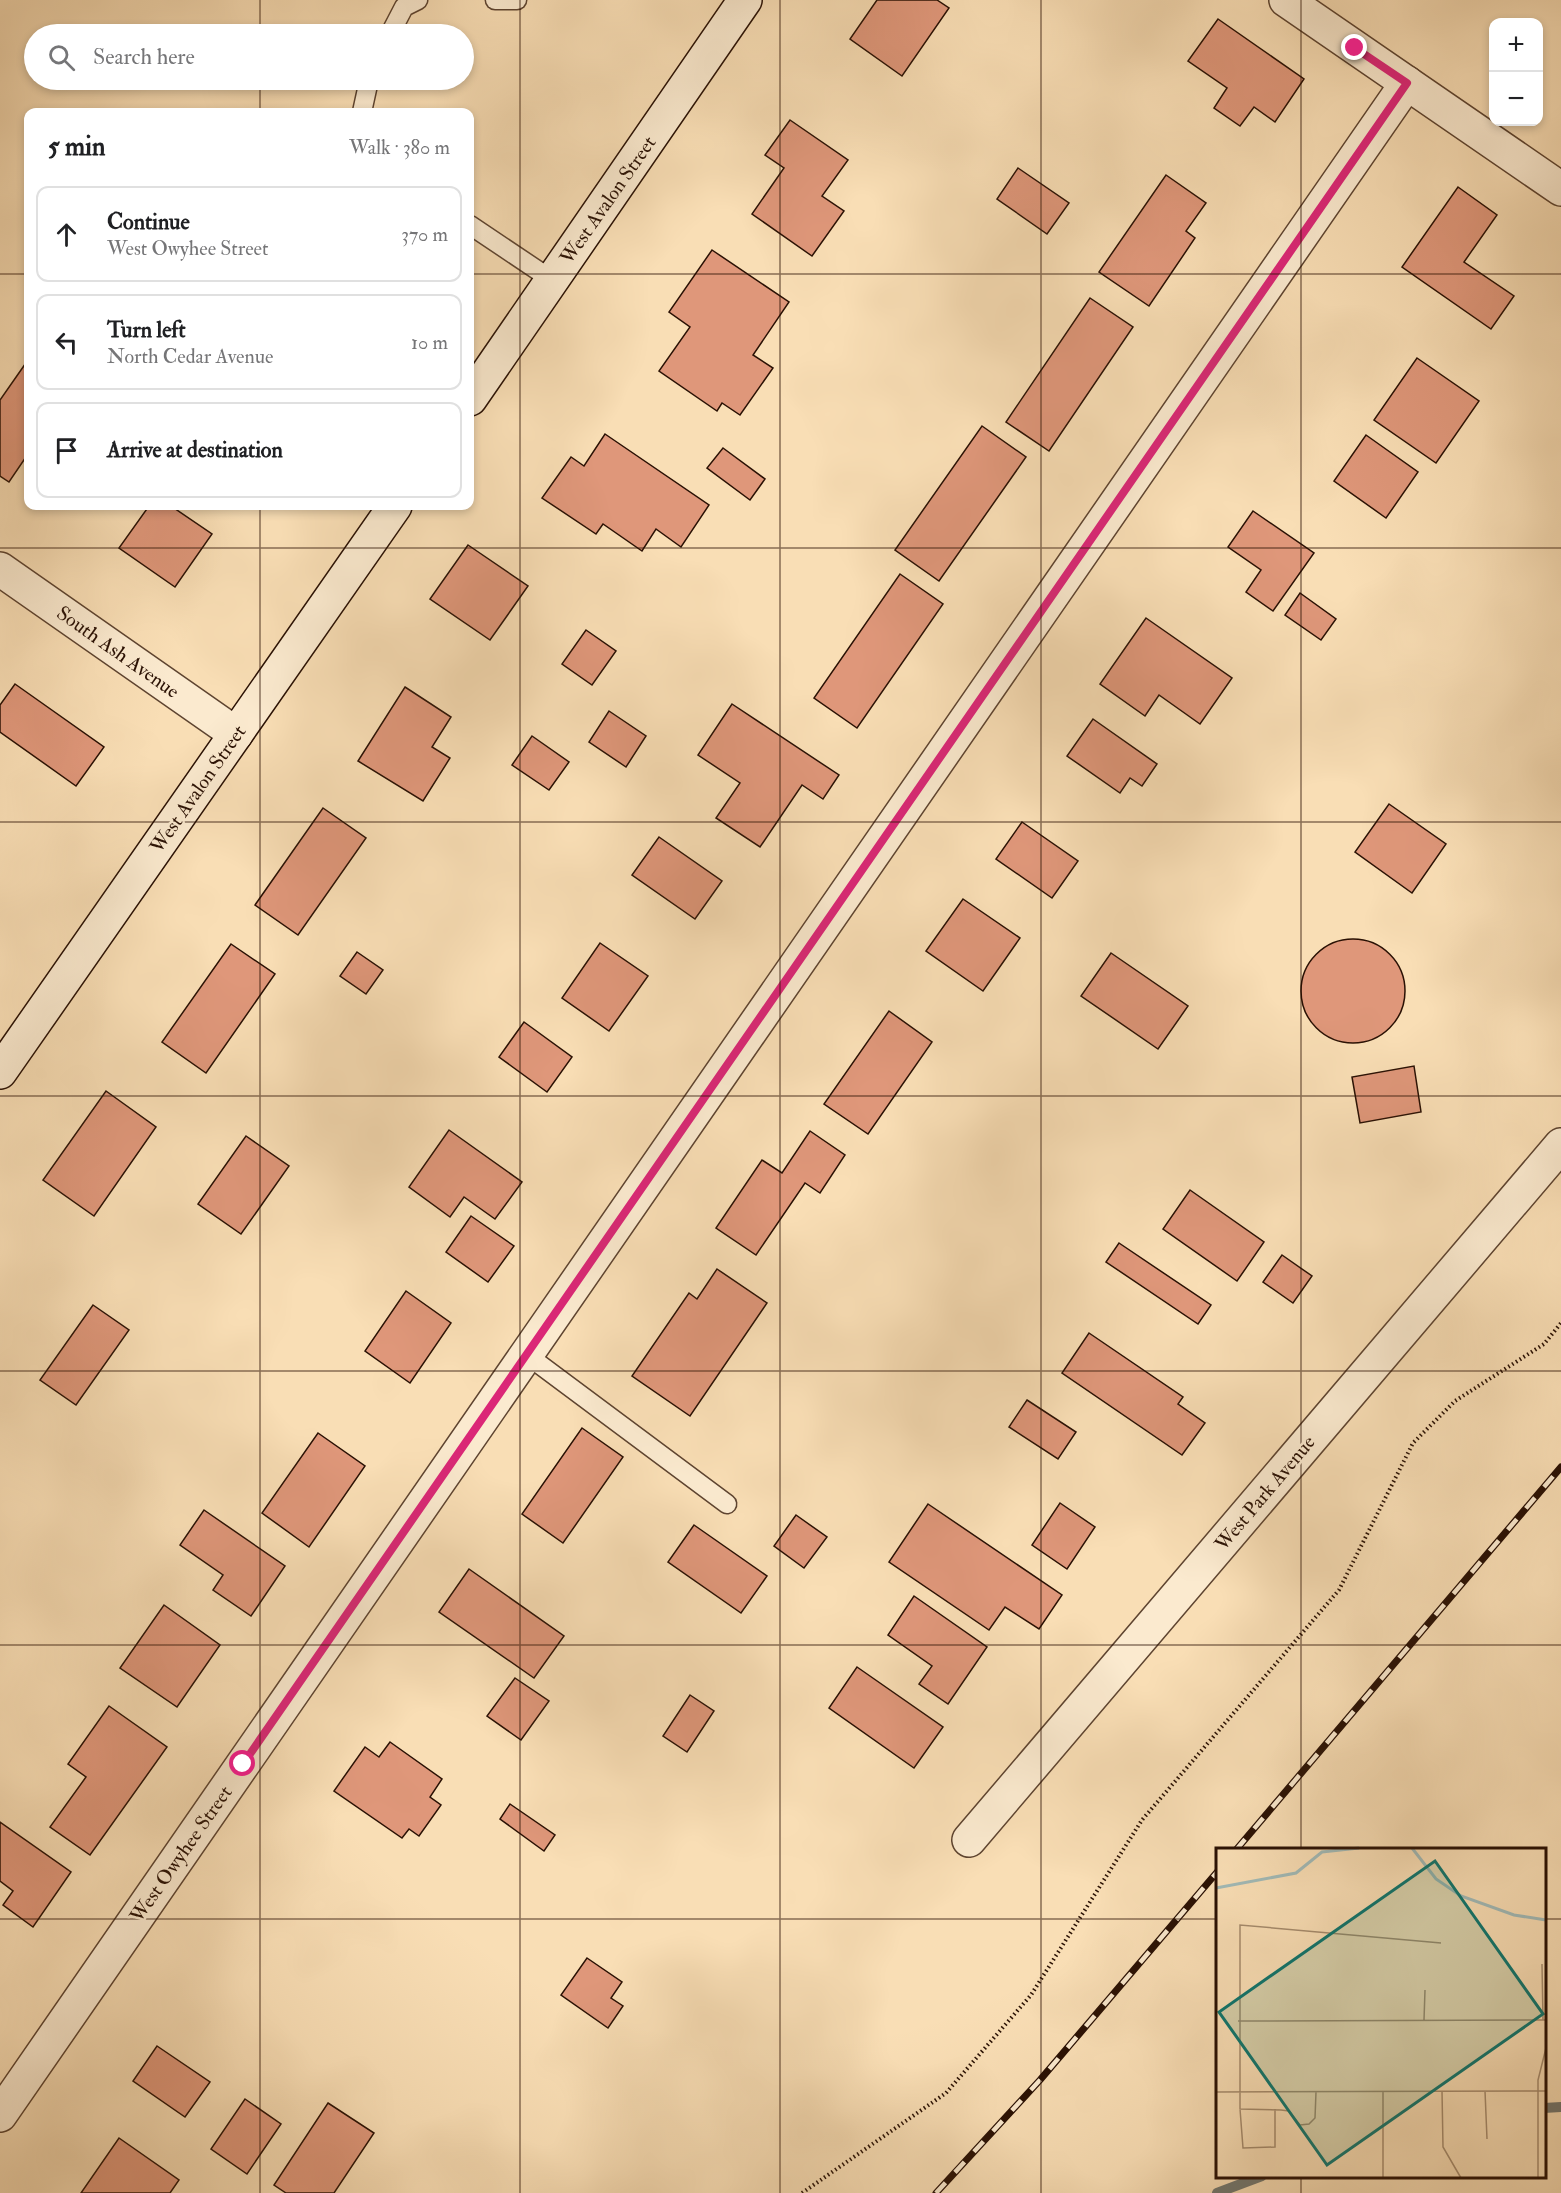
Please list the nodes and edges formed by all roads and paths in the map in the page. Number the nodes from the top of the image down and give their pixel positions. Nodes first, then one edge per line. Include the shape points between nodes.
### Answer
1 (418, 0) edge
2 (495, 0) edge
3 (517, 0) edge
4 (745, 0) edge
5 (1286, 0) edge
6 (395, 24) edge
7 (1407, 83) junction
8 (367, 90) edge
9 (363, 108) edge
10 (1561, 189) edge
11 (474, 228) edge
12 (552, 280) junction
13 (474, 393) edge
14 (392, 510) edge
15 (0, 569) edge
16 (236, 734) junction
17 (0, 1072) edge
18 (1561, 1145) edge
19 (1561, 1323) edge
20 (527, 1355) junction
21 (727, 1504) dead end
22 (969, 1840) dead end
23 (0, 2115) edge
24 (802, 2193) edge

1 - 6 lane via 404,7
2 - 3 lane
4 - 12 street, West Avalon Street
5 - 7 street
7 - 10 street
7 - 20 street, West Owyhee Street
8 - 9 lane
11 - 12 lane
12 - 13 street, West Avalon Street
14 - 16 street, West Avalon Street
15 - 16 street, South Ash Avenue
16 - 17 street, West Avalon Street
18 - 22 street, West Park Avenue
19 - 24 path via 1544,1344 1455,1401 1413,1443 1339,1590 1142,1820 1030,1995 946,2093
20 - 21 lane
20 - 23 street, West Owyhee Street

